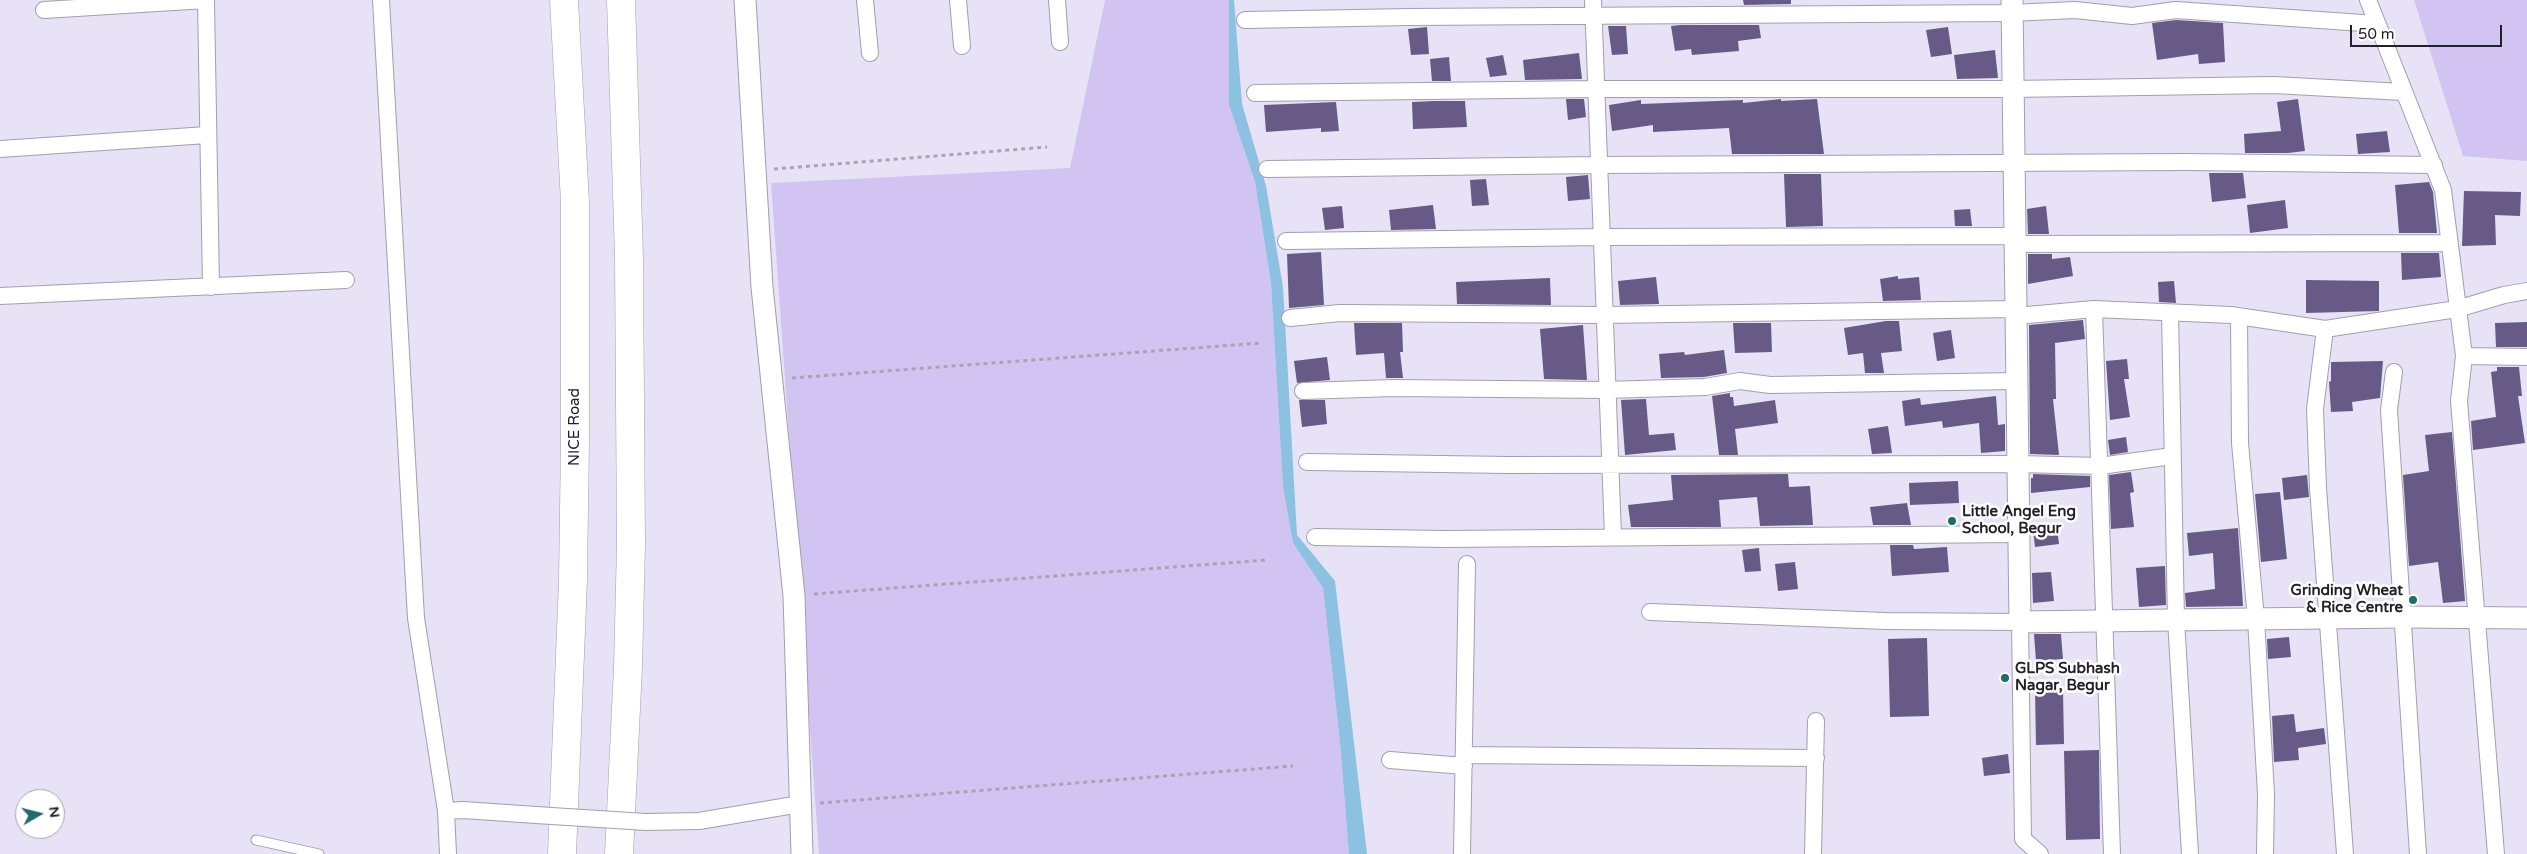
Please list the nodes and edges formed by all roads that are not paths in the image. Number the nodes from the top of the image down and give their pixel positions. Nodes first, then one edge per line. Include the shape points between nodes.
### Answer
1 (206, 0) edge
2 (381, 0) edge
3 (564, 0) edge
4 (621, 0) edge
5 (745, 0) edge
6 (865, 0) edge
7 (958, 0) edge
8 (1057, 0) edge
9 (1593, 0) edge
10 (2368, 0) edge
11 (2012, 7) edge
12 (44, 10) dead end
13 (1593, 17) junction
14 (1245, 20) dead end
15 (2377, 24) junction
16 (1060, 42) dead end
17 (962, 46) dead end
18 (870, 53) dead end
19 (1596, 89) junction
20 (2012, 89) junction
21 (2403, 92) junction
22 (1255, 93) dead end
23 (207, 135) junction
24 (0, 149) edge
25 (2014, 163) junction
26 (1599, 165) junction
27 (2434, 165) junction
28 (1267, 170) dead end
29 (1603, 237) junction
30 (2015, 240) junction
31 (1286, 241) dead end
32 (2448, 243) junction
33 (346, 280) dead end
34 (211, 287) junction
35 (2527, 291) edge
36 (0, 296) edge
37 (2094, 309) junction
38 (2457, 309) junction
39 (2016, 313) junction
40 (2170, 313) junction
41 (1603, 314) junction
42 (2239, 316) junction
43 (1290, 318) dead end
44 (2325, 328) junction
45 (2464, 356) junction
46 (2527, 357) edge
47 (2394, 372) dead end
48 (2016, 381) junction
49 (1606, 390) junction
50 (1303, 391) dead end
51 (2172, 456) junction
52 (1307, 462) dead end
53 (1610, 464) junction
54 (2018, 464) junction
55 (2100, 464) junction
56 (2019, 534) junction
57 (1315, 536) dead end
58 (1612, 536) junction
59 (1467, 564) dead end
60 (1650, 612) dead end
61 (2402, 617) junction
62 (2476, 617) junction
63 (2327, 618) junction
64 (2527, 618) edge
65 (2256, 619) junction
66 (2176, 620) junction
67 (2105, 621) junction
68 (2020, 622) junction
69 (1816, 721) dead end
70 (1816, 758) junction
71 (1390, 760) dead end
72 (1464, 761) junction
73 (800, 804) junction
74 (446, 811) junction
75 (256, 840) dead end
76 (2265, 853) edge
77 (319, 854) edge
78 (448, 854) edge
79 (562, 854) edge
80 (619, 854) edge
81 (802, 854) edge
82 (1462, 854) edge
83 (1813, 854) edge
84 (2040, 854) edge
85 (2112, 854) edge
86 (2190, 854) edge
87 (2258, 854) edge
88 (2272, 854) edge
89 (2345, 854) edge
90 (2418, 854) edge
91 (2496, 854) edge

1 - 12 street
1 - 23 street
2 - 74 street via 416,618
3 - 79 highway, NICE Road via 575,202 575,440
4 - 80 highway via 629,258 632,544
5 - 73 street via 762,287 794,596
6 - 18 street
7 - 17 street
8 - 16 street
9 - 13 street
10 - 15 street
11 - 13 street
11 - 15 street via 2132,16 2176,10
11 - 20 street
13 - 14 street
13 - 19 street
15 - 21 street
19 - 20 street
19 - 22 street
19 - 26 street
20 - 21 street via 2274,85
20 - 25 street
21 - 27 street
23 - 24 street
23 - 34 street
25 - 26 street
25 - 27 street
25 - 30 street
26 - 28 street
26 - 29 street
27 - 32 street via 2443,190
29 - 30 street
29 - 31 street
29 - 41 street
30 - 32 street
30 - 39 street
32 - 38 street
33 - 34 street
34 - 36 street
35 - 38 street
37 - 39 street
37 - 40 street
37 - 55 street
38 - 44 street
38 - 45 street
39 - 41 street
39 - 48 street
40 - 42 street
40 - 51 street
41 - 43 street via 1340,313
41 - 49 street
42 - 44 street
42 - 65 street via 2240,444
44 - 63 street via 2314,409
45 - 46 street
45 - 62 street via 2459,401
47 - 61 street via 2389,410
48 - 49 street via 1770,385 1740,381 1705,387
48 - 54 street
49 - 50 street via 1394,388
49 - 53 street
51 - 55 street
51 - 66 street
52 - 53 street
53 - 54 street
53 - 58 street
54 - 55 street
54 - 56 street
55 - 67 street
56 - 58 street
56 - 68 street
57 - 58 street via 1444,539
59 - 72 street
60 - 68 street via 1886,621
61 - 62 street
61 - 63 street
61 - 90 street
62 - 64 street
62 - 91 street
63 - 65 street
63 - 89 street
65 - 66 street
65 - 76 street via 2266,794
66 - 67 street
66 - 86 street
67 - 68 street
67 - 85 street
68 - 84 street via 2023,839
69 - 70 street
70 - 72 street
70 - 83 street
71 - 72 street
72 - 82 street
73 - 74 street, bridge via 699,821 646,822
73 - 81 street
74 - 78 street
75 - 77 lane
76 - 87 street
76 - 88 street

